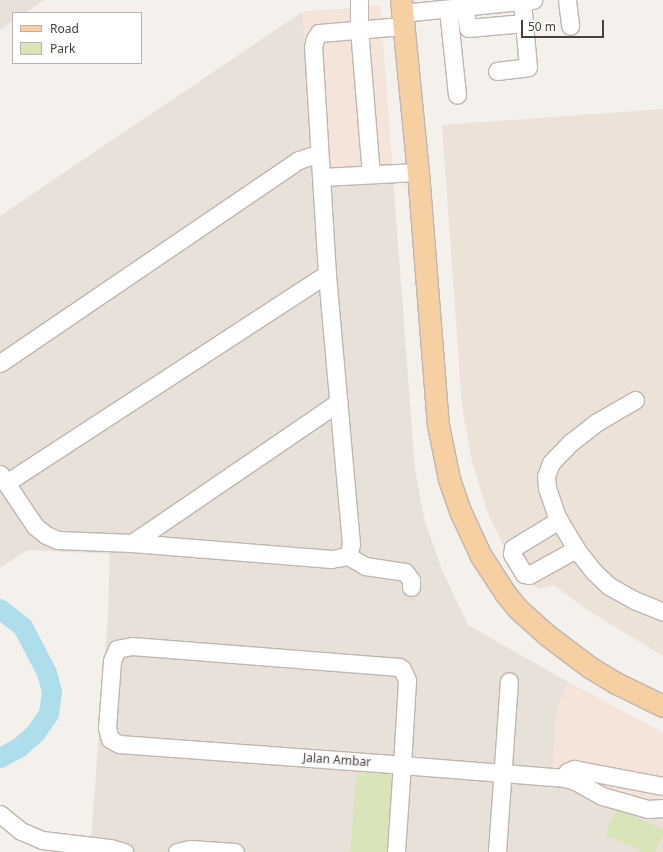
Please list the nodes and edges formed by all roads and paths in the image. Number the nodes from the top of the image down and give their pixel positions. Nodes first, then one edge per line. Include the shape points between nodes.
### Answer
1 (359, 0) edge
2 (527, 0) edge
3 (567, 0) edge
4 (428, 5) edge
5 (456, 8) junction
6 (402, 13) edge
7 (524, 23) junction
8 (570, 26) dead end
9 (359, 29) junction
10 (497, 71) dead end
11 (457, 95) dead end
12 (319, 153) junction
13 (418, 172) junction
14 (371, 174) junction
15 (321, 177) junction
16 (327, 274) junction
17 (0, 363) edge
18 (635, 400) dead end
19 (338, 402) junction
20 (3, 478) edge
21 (559, 520) junction
22 (132, 543) junction
23 (576, 549) junction
24 (348, 556) junction
25 (411, 587) dead end
26 (663, 612) edge
27 (509, 681) dead end
28 (661, 706) edge
29 (402, 765) junction
30 (503, 773) junction
31 (565, 778) junction
32 (663, 787) edge
33 (663, 808) edge
34 (0, 814) edge
35 (124, 852) edge
36 (177, 852) edge
37 (236, 852) edge
38 (396, 852) edge
39 (497, 852) edge

1 - 9 street
2 - 5 street
2 - 7 street
3 - 8 street
4 - 5 street
4 - 6 street
5 - 7 street via 468,28
5 - 11 street
6 - 9 street
6 - 13 main road
7 - 10 street via 528,67
9 - 12 street via 320,33 315,39 313,47
9 - 14 street
12 - 15 street
12 - 17 street via 299,160
13 - 14 street
13 - 28 main road via 438,425 449,479 470,535 491,572 517,608 547,635 591,668
14 - 15 street
15 - 16 street
16 - 19 street
16 - 20 street
18 - 21 street via 597,422 570,442 550,463 546,476 547,488
19 - 22 street
19 - 24 street via 351,544
20 - 22 street via 35,526 46,535 58,540
21 - 23 street
21 - 23 street via 513,548 512,554 524,574 530,575
22 - 24 street via 331,559
23 - 26 street via 609,586
24 - 25 street via 365,566 405,572 411,580
27 - 30 street
29 - 29 street, Jalan Ambar via 407,680 405,672 399,667 123,647 117,649 112,661 107,728 110,739 119,744
29 - 30 street, Jalan Ambar
29 - 38 street
30 - 31 street, Jalan Ambar
30 - 39 street
31 - 32 street via 567,772 574,769
31 - 33 street, Jalan Ambar via 602,796 648,809
34 - 35 street via 21,831 42,840
36 - 37 street via 190,849

